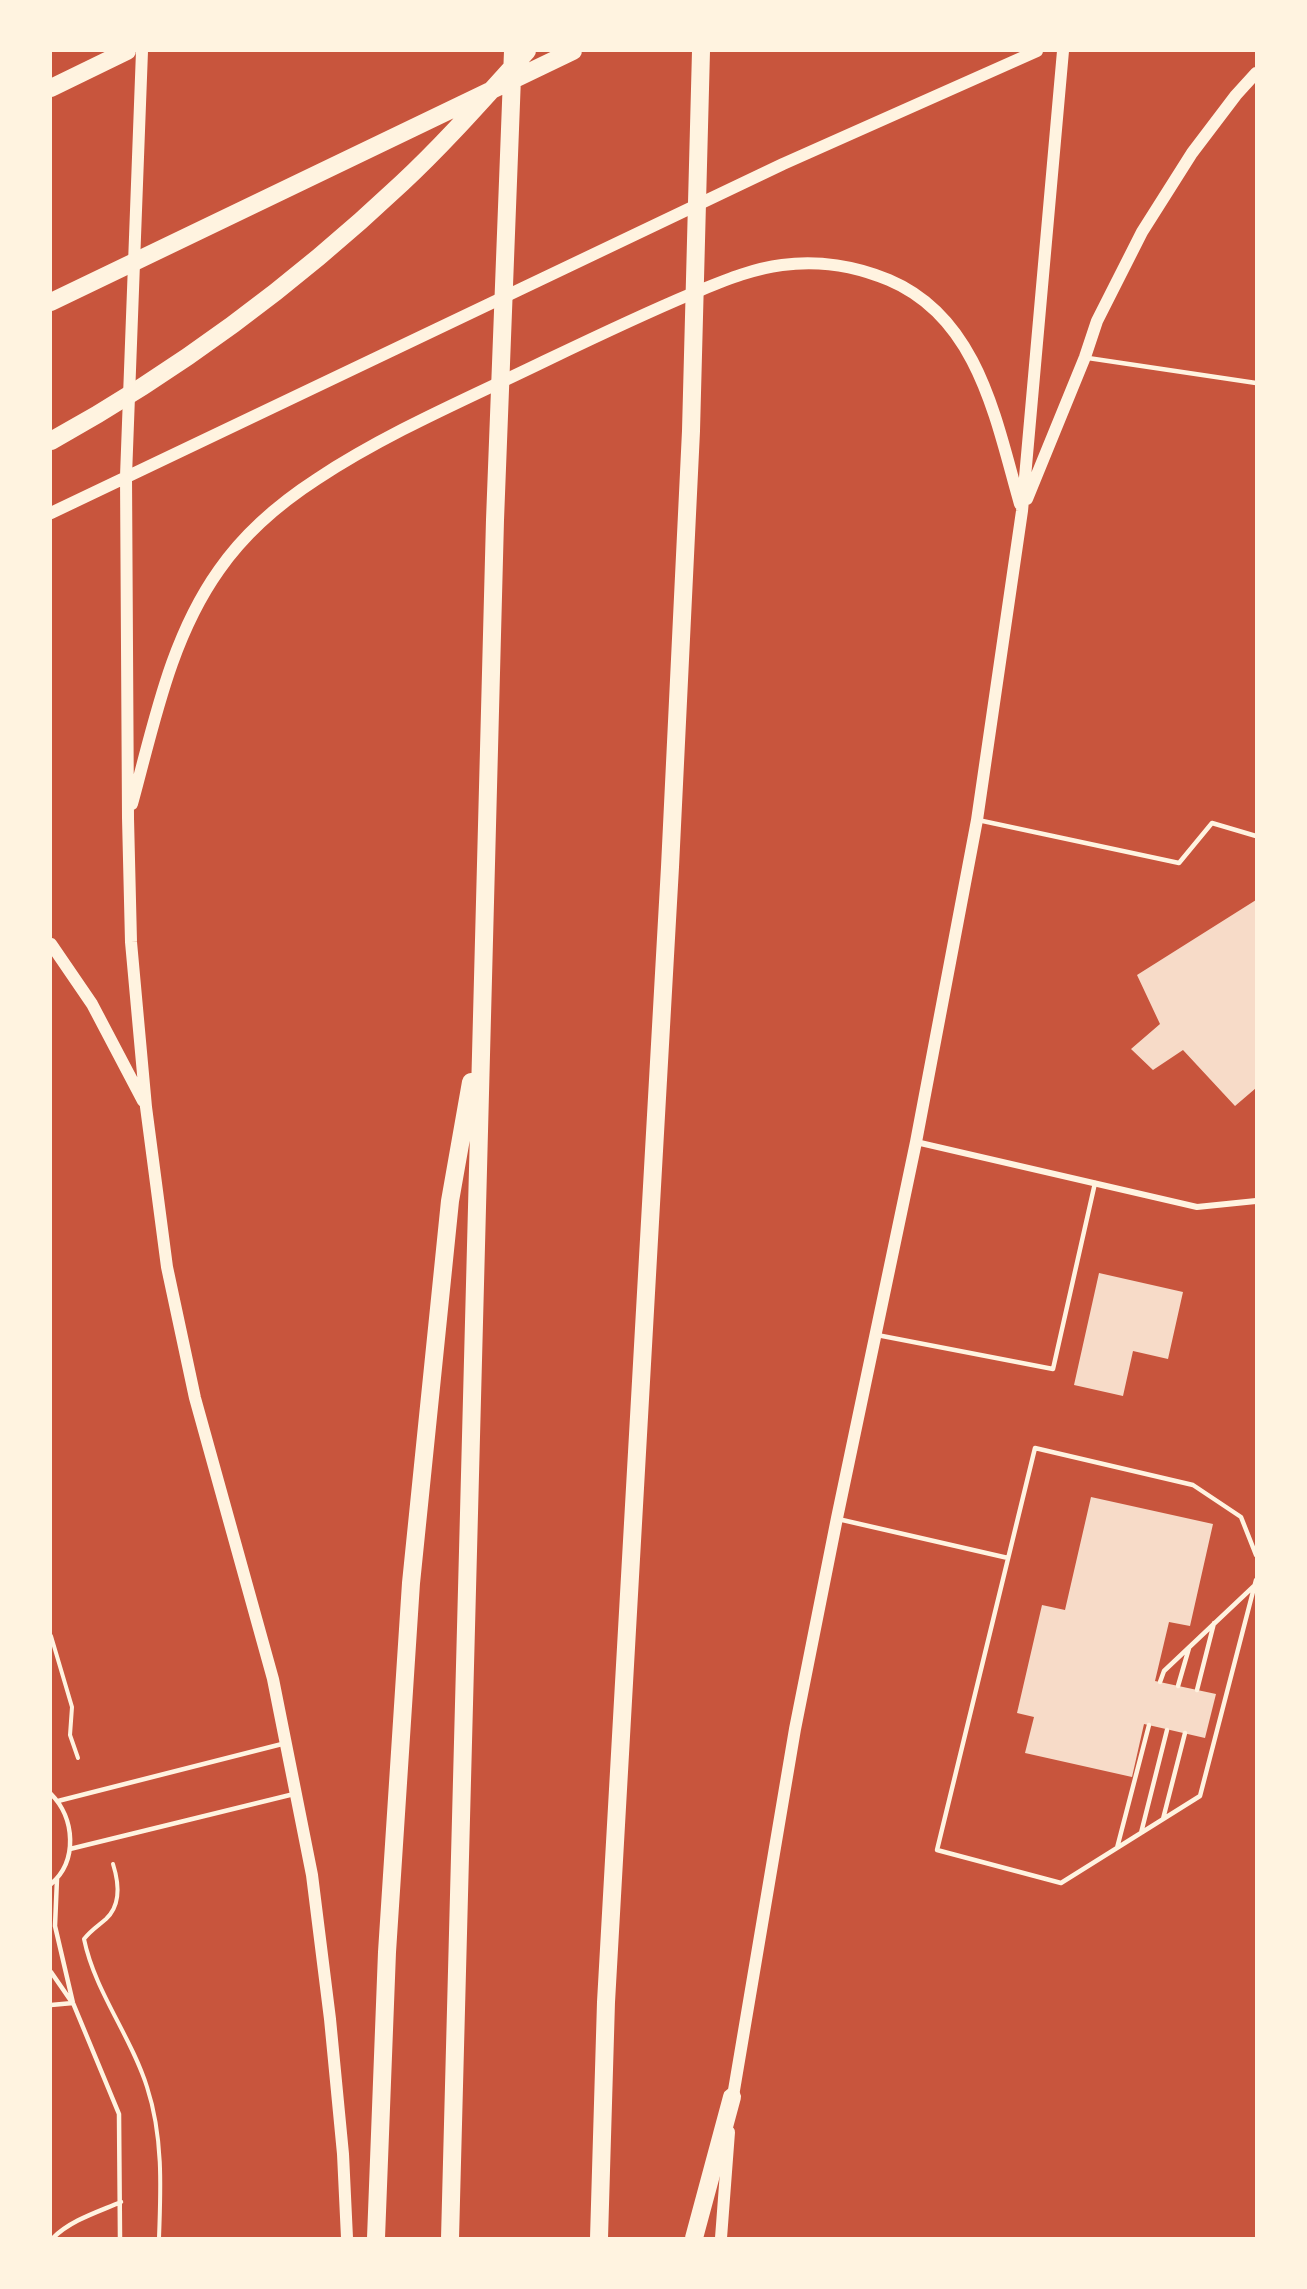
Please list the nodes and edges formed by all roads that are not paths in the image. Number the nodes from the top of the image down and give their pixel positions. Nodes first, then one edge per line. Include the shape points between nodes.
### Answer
1 (127, 51) edge
2 (142, 51) edge
3 (513, 51) edge
4 (527, 51) edge
5 (573, 51) edge
6 (701, 51) edge
7 (1037, 51) edge
8 (1062, 51) edge
9 (1256, 73) edge
10 (51, 88) edge
11 (51, 302) edge
12 (1085, 357) junction
13 (1256, 383) edge
14 (51, 441) edge
15 (126, 476) junction
16 (1022, 511) junction
17 (51, 513) edge
18 (128, 818) junction
19 (977, 820) junction
20 (1256, 836) edge
21 (51, 944) edge
22 (482, 1021) junction
23 (146, 1107) junction
24 (916, 1142) junction
25 (1095, 1183) junction
26 (1256, 1201) edge
27 (877, 1335) junction
28 (837, 1518) junction
29 (1256, 1555) edge
30 (1008, 1558) junction
31 (1255, 1583) edge
32 (1214, 1623) junction
33 (1189, 1646) junction
34 (1160, 1682) dead end
35 (1178, 1686) dead end
36 (1197, 1690) dead end
37 (1149, 1725) dead end
38 (1167, 1730) dead end
39 (1185, 1733) dead end
40 (286, 1743) junction
41 (296, 1793) junction
42 (51, 1794) edge
43 (58, 1801) junction
44 (1163, 1819) junction
45 (1141, 1833) junction
46 (1117, 1848) junction
47 (70, 1849) junction
48 (57, 1879) junction
49 (51, 1884) edge
50 (51, 1972) edge
51 (73, 2003) junction
52 (51, 2005) edge
53 (732, 2097) junction
54 (121, 2202) junction
55 (53, 2238) edge
56 (120, 2238) edge
57 (347, 2238) edge
58 (376, 2238) edge
59 (450, 2238) edge
60 (599, 2238) edge
61 (694, 2238) edge
62 (720, 2238) edge

1 - 10 highway
2 - 15 main road
3 - 22 highway via 495,520
4 - 14 highway via 403,183 330,247 188,357 108,410
5 - 11 highway
6 - 60 highway via 691,431 606,2002
7 - 15 main road via 783,164
8 - 16 main road
9 - 12 main road via 1192,153 1142,232 1097,321
12 - 13 lane
12 - 16 main road
15 - 17 main road
15 - 18 main road
16 - 18 main road via 990,400 973,361 954,330 934,310 890,280 838,265 810,262 744,273 642,314 397,433 316,479 262,522 219,570 180,639
16 - 19 main road
18 - 23 main road via 131,942
19 - 20 lane via 1179,863 1212,823
19 - 24 main road
21 - 23 main road via 92,1004
22 - 58 highway via 450,1201 411,1583 387,1952
22 - 59 highway
23 - 40 main road via 167,1267 195,1398 273,1679
24 - 25 street
24 - 27 main road
25 - 26 street via 1197,1207
25 - 27 lane via 1053,1369
27 - 28 main road
28 - 30 lane
28 - 53 main road via 795,1729
29 - 30 lane via 1241,1517 1193,1485 1035,1448
30 - 46 lane via 937,1850 1061,1883
31 - 32 lane
31 - 44 lane via 1200,1796
32 - 33 lane
32 - 36 lane
33 - 34 lane via 1164,1671
33 - 35 lane
37 - 46 lane
38 - 45 lane
39 - 44 lane
40 - 41 main road
40 - 43 lane
41 - 47 lane
41 - 57 main road via 312,1875 330,2019
42 - 43 lane
43 - 47 lane via 67,1816
44 - 45 lane
45 - 46 lane
47 - 48 lane
48 - 49 lane
48 - 51 lane via 55,1926
50 - 51 lane
51 - 52 lane
51 - 54 lane via 119,2114
53 - 61 highway
53 - 62 main road
54 - 55 lane via 68,2226
54 - 56 lane

